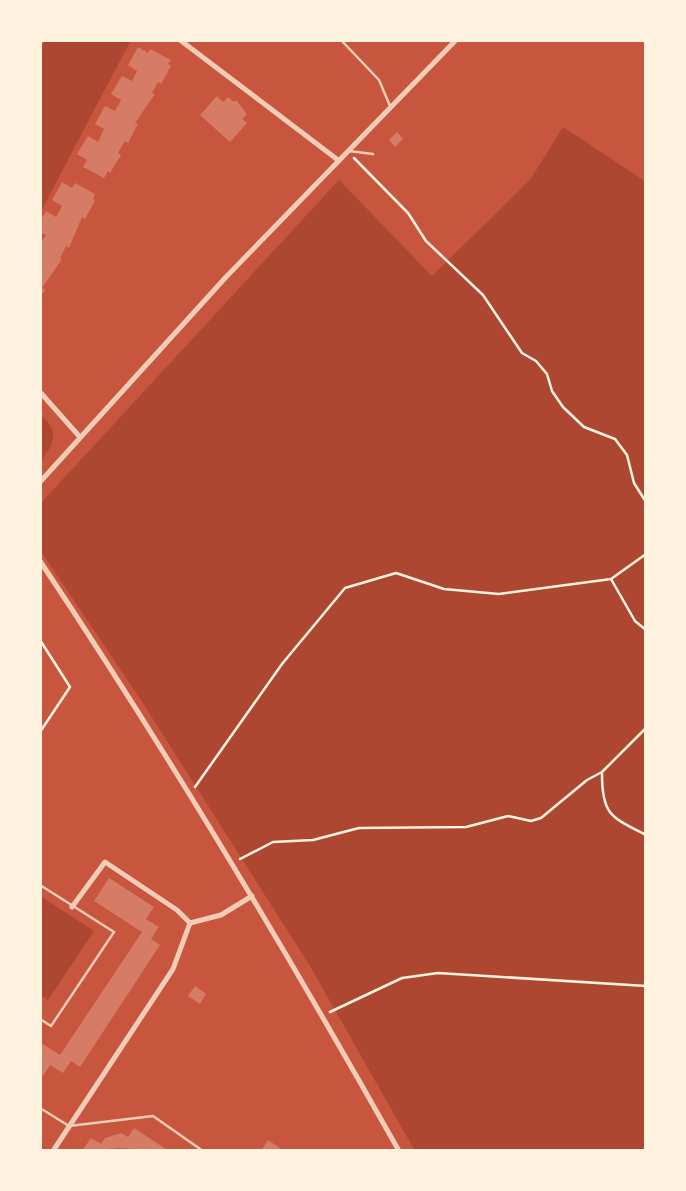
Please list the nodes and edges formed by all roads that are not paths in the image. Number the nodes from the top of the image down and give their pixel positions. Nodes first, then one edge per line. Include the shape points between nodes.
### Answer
1 (180, 40) edge
2 (341, 40) edge
3 (456, 40) edge
4 (390, 106) junction
5 (346, 151) junction
6 (373, 154) dead end
7 (338, 160) junction
8 (40, 392) edge
9 (79, 436) junction
10 (40, 482) edge
11 (40, 561) edge
12 (40, 885) edge
13 (252, 896) junction
14 (72, 907) junction
15 (190, 923) junction
16 (40, 1019) edge
17 (40, 1108) edge
18 (69, 1126) junction
19 (200, 1150) edge
20 (53, 1151) edge
21 (399, 1151) edge

1 - 7 street
2 - 4 lane via 379,80
3 - 4 street
4 - 5 street
5 - 6 lane
5 - 7 street
7 - 9 street
8 - 9 street
9 - 10 street
11 - 13 street via 191,793
12 - 14 lane
13 - 15 street via 221,915
13 - 21 street
14 - 15 street via 105,862
14 - 16 lane via 114,932 51,1026
15 - 18 street via 173,969
17 - 18 lane
18 - 19 lane via 153,1116
18 - 20 street

